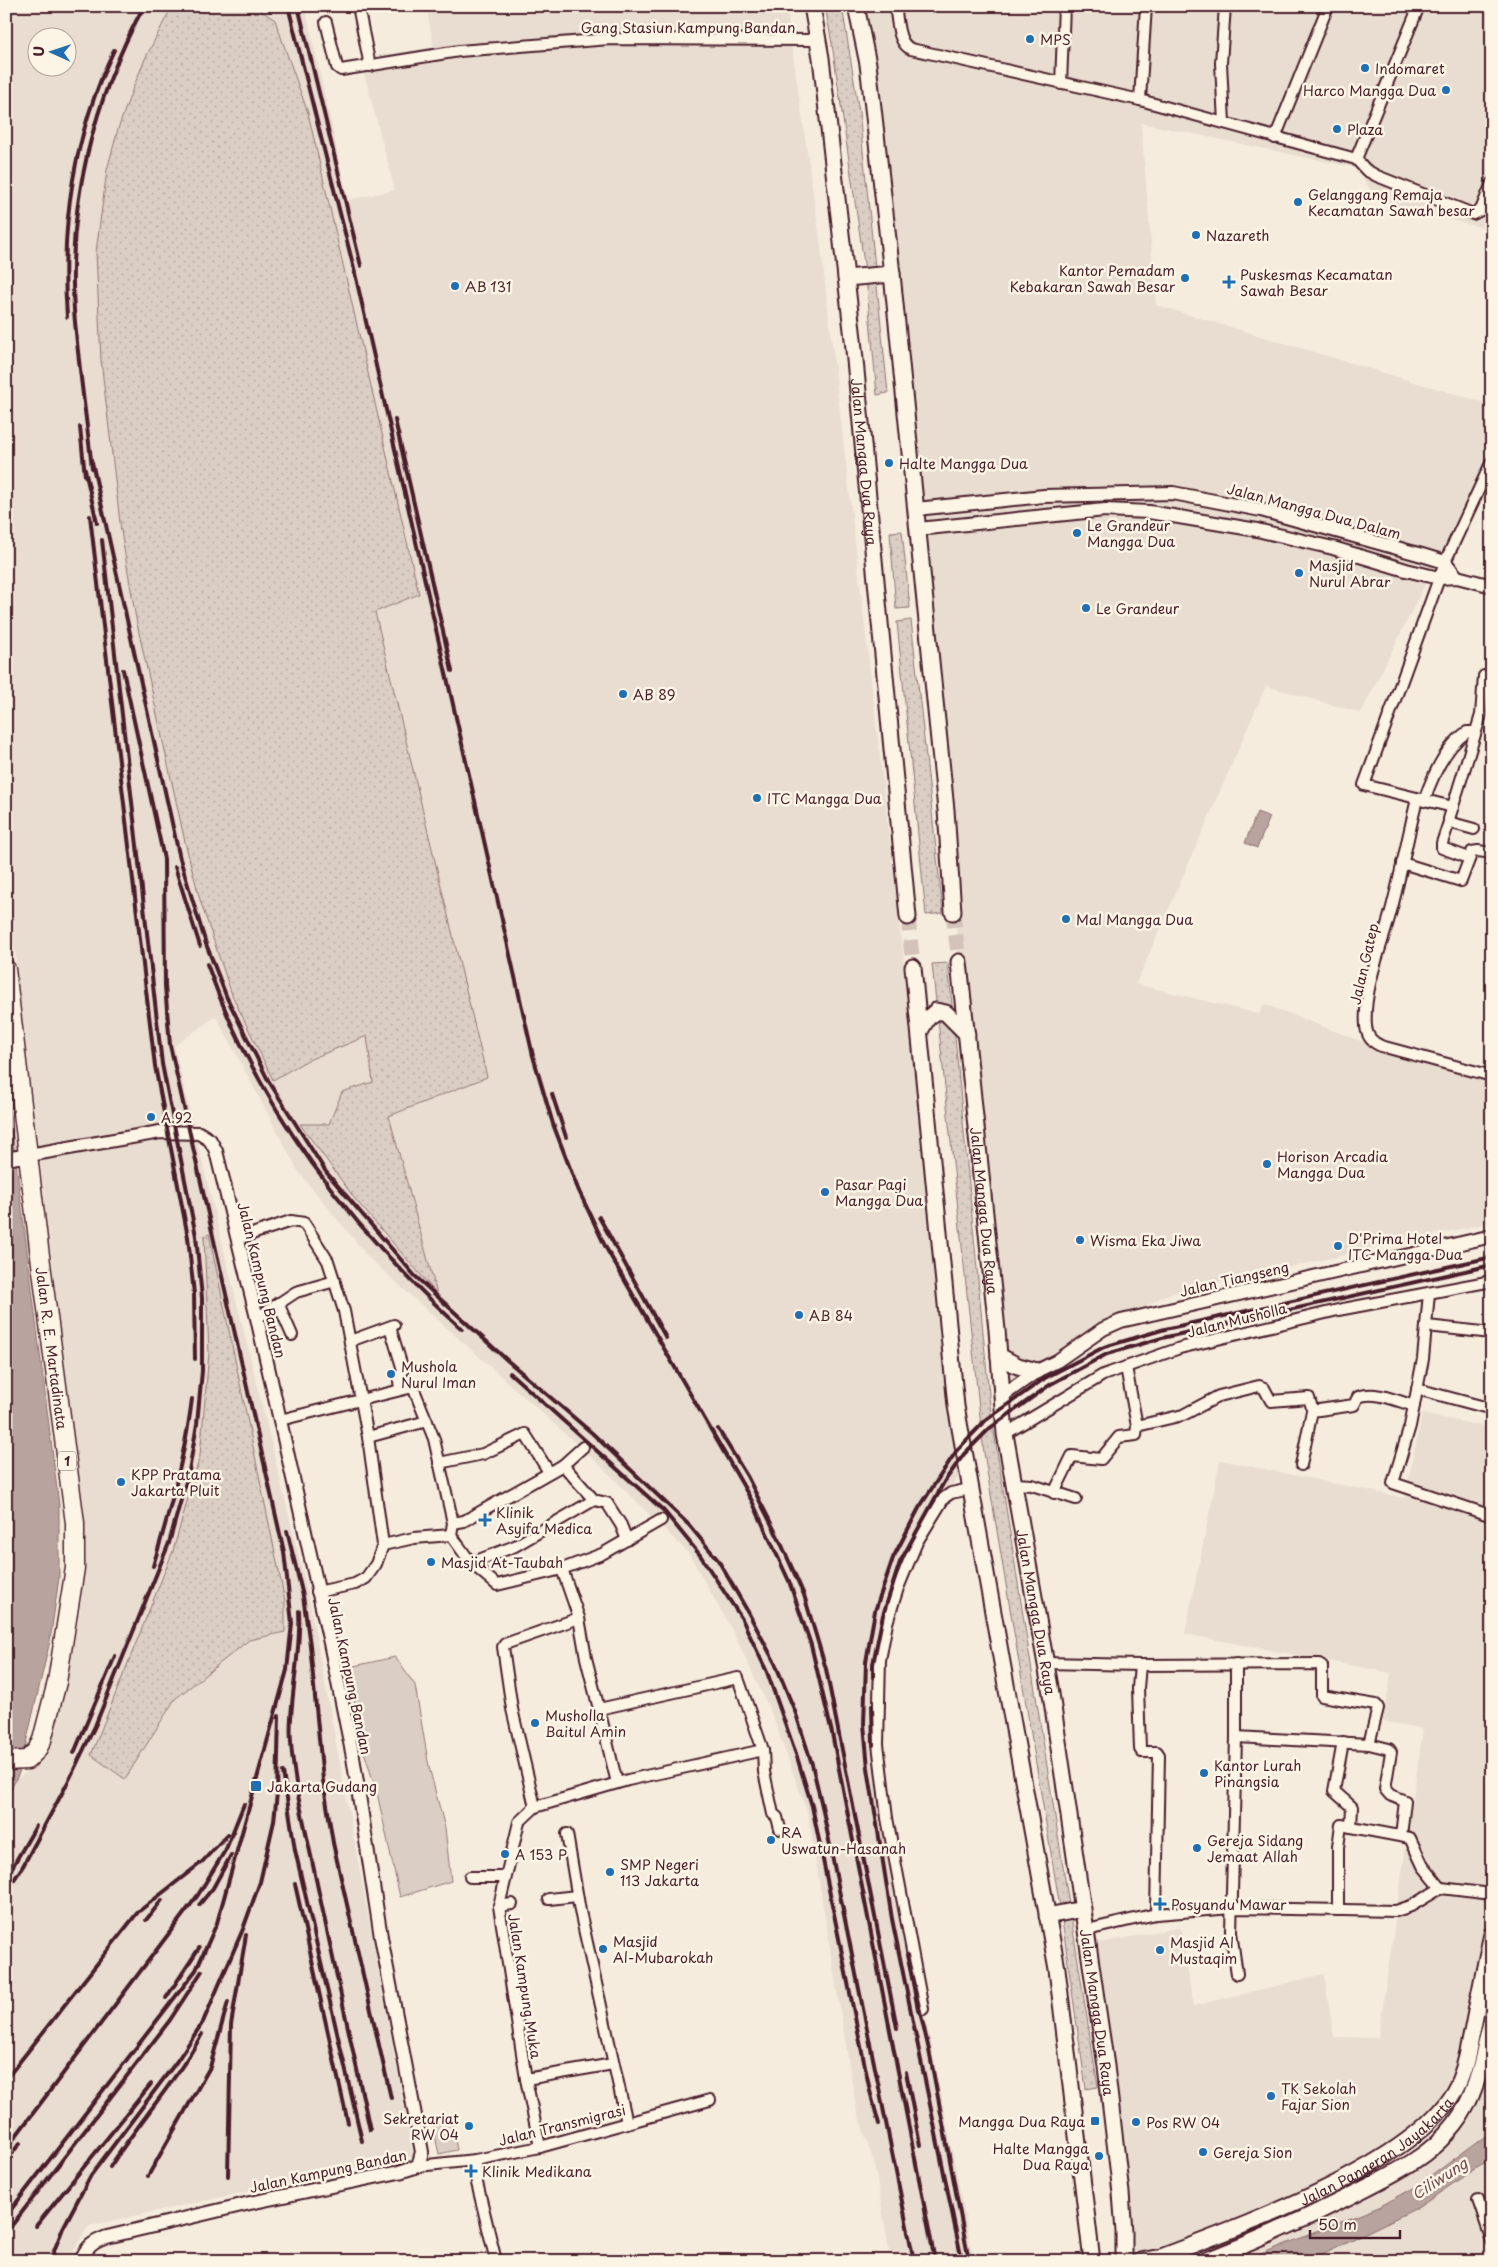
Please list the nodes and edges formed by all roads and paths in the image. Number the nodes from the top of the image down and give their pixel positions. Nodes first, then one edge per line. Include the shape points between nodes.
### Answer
1 (358, 6) edge
2 (812, 6) edge
3 (856, 6) edge
4 (895, 6) edge
5 (1064, 6) edge
6 (1146, 6) edge
7 (1225, 6) edge
8 (1328, 6) edge
9 (1419, 6) edge
10 (326, 22) dead end
11 (810, 40) junction
12 (370, 66) junction
13 (1062, 84) junction
14 (1140, 100) junction
15 (1224, 123) junction
16 (1275, 138) junction
17 (1356, 159) junction
18 (1492, 183) edge
19 (892, 274) junction
20 (846, 278) junction
21 (1492, 461) edge
22 (916, 509) junction
23 (918, 529) junction
24 (1445, 562) junction
25 (1457, 577) junction
26 (1439, 578) junction
27 (1492, 586) edge
28 (1484, 676) dead end
29 (1474, 732) junction
30 (1421, 800) junction
31 (1453, 807) junction
32 (1449, 822) junction
33 (1474, 829) dead end
34 (1492, 853) edge
35 (1469, 858) junction
36 (1402, 863) junction
37 (953, 912) tunnel mouth
38 (908, 917) tunnel mouth
39 (959, 962) tunnel mouth
40 (913, 967) tunnel mouth
41 (6, 969) edge
42 (920, 1031) junction
43 (967, 1034) junction
44 (1492, 1076) edge
45 (24, 1155) junction
46 (6, 1159) edge
47 (1492, 1236) edge
48 (237, 1239) junction
49 (335, 1281) junction
50 (1492, 1281) edge
51 (1429, 1293) junction
52 (278, 1303) junction
53 (256, 1318) junction
54 (1427, 1326) junction
55 (1492, 1332) edge
56 (292, 1334) dead end
57 (350, 1341) junction
58 (999, 1356) junction
59 (1126, 1367) junction
60 (1037, 1371) junction
61 (400, 1389) junction
62 (1417, 1389) junction
63 (1002, 1396) junction
64 (362, 1400) junction
65 (1414, 1406) junction
66 (1492, 1409) edge
67 (1313, 1411) junction
68 (280, 1420) junction
69 (427, 1420) junction
70 (1137, 1426) junction
71 (1005, 1434) junction
72 (368, 1437) junction
73 (583, 1447) dead end
74 (439, 1463) junction
75 (563, 1465) junction
76 (1302, 1465) dead end
77 (549, 1472) junction
78 (1015, 1484) junction
79 (970, 1489) junction
80 (1054, 1493) junction
81 (1076, 1499) dead end
82 (594, 1500) junction
83 (1492, 1516) edge
84 (661, 1520) dead end
85 (453, 1523) junction
86 (451, 1535) junction
87 (627, 1540) junction
88 (383, 1545) junction
89 (471, 1563) junction
90 (562, 1569) junction
91 (317, 1592) junction
92 (580, 1618) junction
93 (1045, 1662) junction
94 (1236, 1664) junction
95 (1140, 1665) junction
96 (599, 1710) junction
97 (1236, 1737) junction
98 (1343, 1742) junction
99 (1369, 1744) junction
100 (763, 1750) junction
101 (6, 1761) edge
102 (617, 1783) junction
103 (536, 1807) junction
104 (1351, 1827) junction
105 (780, 1829) dead end
106 (566, 1834) dead end
107 (1401, 1836) junction
108 (470, 1877) dead end
109 (505, 1877) junction
110 (1441, 1888) junction
111 (1492, 1894) edge
112 (577, 1896) junction
113 (549, 1899) dead end
114 (512, 1904) dead end
115 (499, 1906) junction
116 (1232, 1908) junction
117 (1083, 1909) junction
118 (1338, 1910) junction
119 (1156, 1914) junction
120 (1047, 1916) junction
121 (1086, 1930) junction
122 (1492, 1934) edge
123 (1238, 1974) dead end
124 (924, 2009) dead end
125 (1492, 2018) edge
126 (1488, 2048) edge
127 (613, 2064) junction
128 (526, 2080) junction
129 (710, 2100) dead end
130 (627, 2123) junction
131 (540, 2146) junction
132 (475, 2160) junction
133 (418, 2166) junction
134 (1478, 2200) dead end
135 (1274, 2212) junction
136 (1280, 2231) junction
137 (1492, 2241) edge
138 (81, 2261) edge
139 (496, 2261) edge
140 (1092, 2261) edge
141 (1124, 2261) edge
142 (1141, 2261) edge
143 (1205, 2261) edge

1 - 12 street
2 - 11 main road, Jalan Mangga Dua Raya
3 - 19 main road via 868,64
4 - 13 street via 905,47
5 - 13 street
6 - 14 street
7 - 15 street via 1221,62
8 - 16 street
9 - 17 street
10 - 12 street, Gang Stasiun Kampung Bandan via 338,70
11 - 12 street, Gang Stasiun Kampung Bandan via 610,39 459,51
11 - 20 main road, Jalan Mangga Dua Raya
13 - 14 street
14 - 15 street
15 - 16 street
16 - 17 street
17 - 18 street via 1377,176 1473,214 1481,210
19 - 20 main road
19 - 22 main road
20 - 38 main road, Jalan Mangga Dua Raya
21 - 24 street
22 - 23 main road
22 - 24 street, Jalan Mangga Dua Dalam via 1044,496 1173,492 1261,510
23 - 26 street via 1105,510 1149,512 1257,530
23 - 37 main road
24 - 25 street
24 - 26 street
25 - 26 street
25 - 27 street
26 - 30 street via 1364,784
28 - 29 street via 1481,715
29 - 30 street, Jalan Gatep via 1467,732 1453,744
29 - 31 street
30 - 31 street
30 - 36 street, Jalan Gatep
31 - 32 street
32 - 33 street
32 - 35 street via 1442,848
34 - 35 street via 1472,852
35 - 36 street via 1461,880
36 - 44 street, Jalan Gatep via 1371,982 1367,1033 1374,1043 1381,1046
39 - 43 main road, Jalan Mangga Dua Raya
40 - 42 main road
41 - 45 highway, Jalan R. E. Martadinata / 1
42 - 43 main road via 936,1011 946,1013
42 - 79 main road via 950,1359
43 - 58 main road, Jalan Mangga Dua Raya
45 - 46 street, Jalan Kampung Bandan
45 - 48 street, Jalan Kampung Bandan via 154,1133 199,1133 210,1140 216,1151
45 - 101 highway, Jalan R. E. Martadinata / 1 via 75,1532 75,1568 55,1691 42,1740 26,1760
47 - 60 street, Jalan Tiangseng via 1121,1321
48 - 49 street via 291,1221 304,1223 319,1245
48 - 53 street, Jalan Kampung Bandan
49 - 52 street via 296,1292
49 - 57 street
50 - 51 street, Jalan Musholla
51 - 54 street
51 - 59 street, Jalan Musholla via 1282,1323 1180,1348
52 - 53 street
52 - 56 street
53 - 68 street, Jalan Kampung Bandan
54 - 55 street
54 - 62 street
57 - 61 street via 392,1326 403,1370
57 - 64 street
58 - 60 main road
58 - 63 main road, Jalan Mangga Dua Raya
59 - 70 street
59 - 71 street, Jalan Musholla via 1103,1375
60 - 63 street, Jalan Tiangseng
61 - 64 street
61 - 69 street via 413,1387
62 - 65 street
62 - 66 street
63 - 71 main road, Jalan Mangga Dua Raya
64 - 68 street
64 - 72 street
65 - 67 street via 1386,1397 1362,1395 1354,1405
65 - 83 street via 1393,1484
67 - 70 street via 1309,1398 1271,1401 1264,1388 1252,1386 1219,1396 1183,1415
67 - 76 street
68 - 91 street, Jalan Kampung Bandan
69 - 72 street
69 - 74 street
70 - 80 street via 1136,1435 1119,1437 1101,1459 1072,1456
71 - 78 main road, Jalan Mangga Dua Raya
72 - 88 street
73 - 75 street
74 - 77 street via 483,1454 525,1434
74 - 85 street
75 - 77 street
75 - 82 street
77 - 85 street via 464,1521
78 - 80 street via 1032,1485
78 - 93 main road, Jalan Mangga Dua Raya
79 - 120 main road
79 - 124 street via 944,1498 917,1542 887,1623 880,1660 878,1744 886,1818
80 - 81 street
82 - 87 street via 607,1504
82 - 89 street via 515,1546
84 - 87 street
85 - 86 street
86 - 88 street
86 - 89 street
87 - 90 street via 602,1554
88 - 91 street via 366,1578 355,1584
89 - 90 street via 497,1585
90 - 92 street
91 - 133 street, Jalan Kampung Bandan via 353,1757 381,1936 422,2152
92 - 96 street
92 - 103 street via 503,1647 512,1709
93 - 95 street
93 - 117 main road, Jalan Mangga Dua Raya
94 - 95 street
94 - 97 street
94 - 99 street via 1321,1664 1322,1696 1377,1706
95 - 119 street via 1140,1749 1160,1755
96 - 100 street via 738,1678
96 - 102 street
97 - 98 street
97 - 116 street
98 - 99 street
98 - 104 street via 1334,1791 1352,1806
99 - 107 street via 1391,1752 1385,1789 1390,1795 1406,1800
100 - 102 street
100 - 105 street via 773,1814
102 - 103 street
103 - 109 street, Jalan Kampung Muka via 519,1822
104 - 107 street
104 - 118 street via 1341,1825 1339,1828
106 - 112 street
107 - 110 street via 1413,1840 1423,1866
108 - 109 street
109 - 115 street, Jalan Kampung Muka
110 - 111 street
110 - 118 street via 1396,1911
112 - 113 street
112 - 127 street
114 - 115 street
115 - 128 street, Jalan Kampung Muka
116 - 118 street
116 - 119 street
116 - 123 street
117 - 120 main road
117 - 121 main road, Jalan Mangga Dua Raya
119 - 121 street
120 - 140 main road via 1057,1969
121 - 141 main road, Jalan Mangga Dua Raya via 1121,2193
122 - 135 main road, Jalan Pangeran Jayakarta via 1465,2065 1457,2086 1440,2112 1420,2132 1357,2173
125 - 126 main road, Jalan Pangeran Jayakarta
126 - 136 main road, Jalan Pangeran Jayakarta via 1471,2097 1454,2125 1432,2148 1406,2167
127 - 128 street
127 - 130 street
128 - 131 street, Jalan Kampung Muka
129 - 130 street, Jalan Transmigrasi
130 - 131 street, Jalan Transmigrasi
131 - 132 street, Jalan Transmigrasi
132 - 133 street, Jalan Transmigrasi
132 - 139 street via 477,2183
133 - 138 street, Jalan Kampung Bandan via 107,2238 94,2242
134 - 137 street
135 - 136 main road
135 - 142 main road, Jalan Pangeran Jayakarta via 1158,2258
136 - 143 main road, Jalan Pangeran Jayakarta

